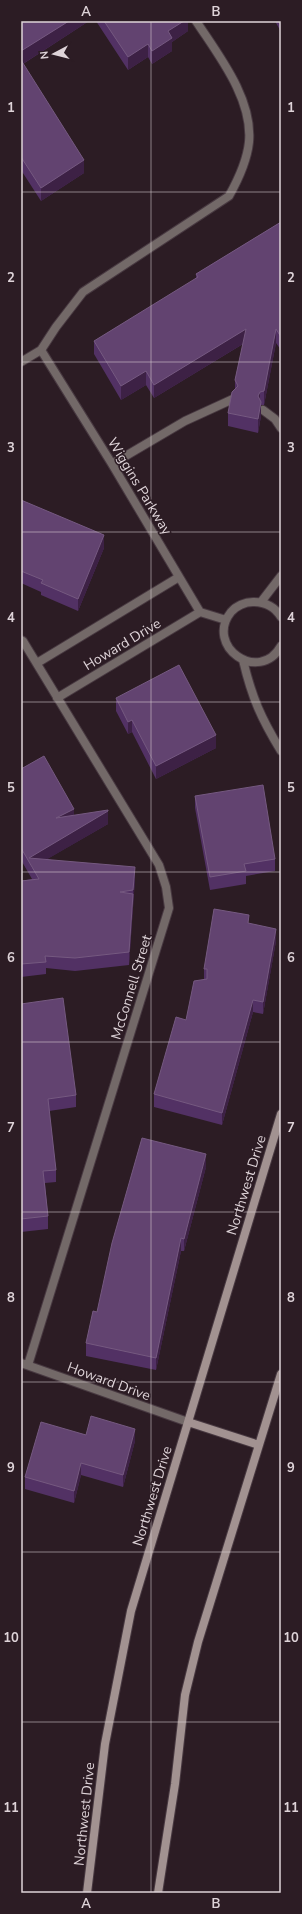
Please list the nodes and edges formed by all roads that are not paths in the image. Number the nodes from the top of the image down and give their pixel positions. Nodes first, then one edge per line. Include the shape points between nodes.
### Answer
1 (196, 21) edge
2 (42, 350) junction
3 (21, 362) edge
4 (234, 400) edge
5 (263, 410) dead end
6 (281, 428) edge
7 (112, 464) junction
8 (281, 576) edge
9 (179, 577) junction
10 (260, 602) junction
11 (200, 612) junction
12 (281, 617) edge
13 (226, 620) junction
14 (22, 641) edge
15 (281, 646) edge
16 (243, 660) junction
17 (37, 663) junction
18 (58, 698) junction
19 (281, 751) edge
20 (281, 1114) edge
21 (25, 1364) edge
22 (281, 1374) edge
23 (188, 1422) junction
24 (259, 1445) junction
25 (88, 1893) edge
26 (158, 1893) edge

1 - 2 lane via 235,82 247,117 249,142 240,176 228,196 83,292
2 - 3 lane
2 - 7 lane, Wiggins Parkway
4 - 7 lane via 185,421
5 - 6 lane via 276,419
7 - 9 lane, Wiggins Parkway
8 - 10 lane
9 - 11 lane, Wiggins Parkway
9 - 17 lane, Howard Drive
10 - 12 lane via 270,606
10 - 13 lane via 240,605
11 - 13 lane
11 - 18 lane, Howard Drive
13 - 16 lane via 224,629 228,648
14 - 17 lane, McConnell Street
15 - 16 lane via 271,658 263,662
16 - 19 lane via 250,690 261,718
17 - 18 lane, McConnell Street
18 - 21 lane, McConnell Street via 158,865 166,887 169,908
20 - 23 main road, Northwest Drive
21 - 23 lane, Howard Drive
22 - 24 main road
23 - 24 main road
23 - 25 main road, Northwest Drive via 131,1611 105,1744
24 - 26 main road via 198,1642 185,1695 175,1784

